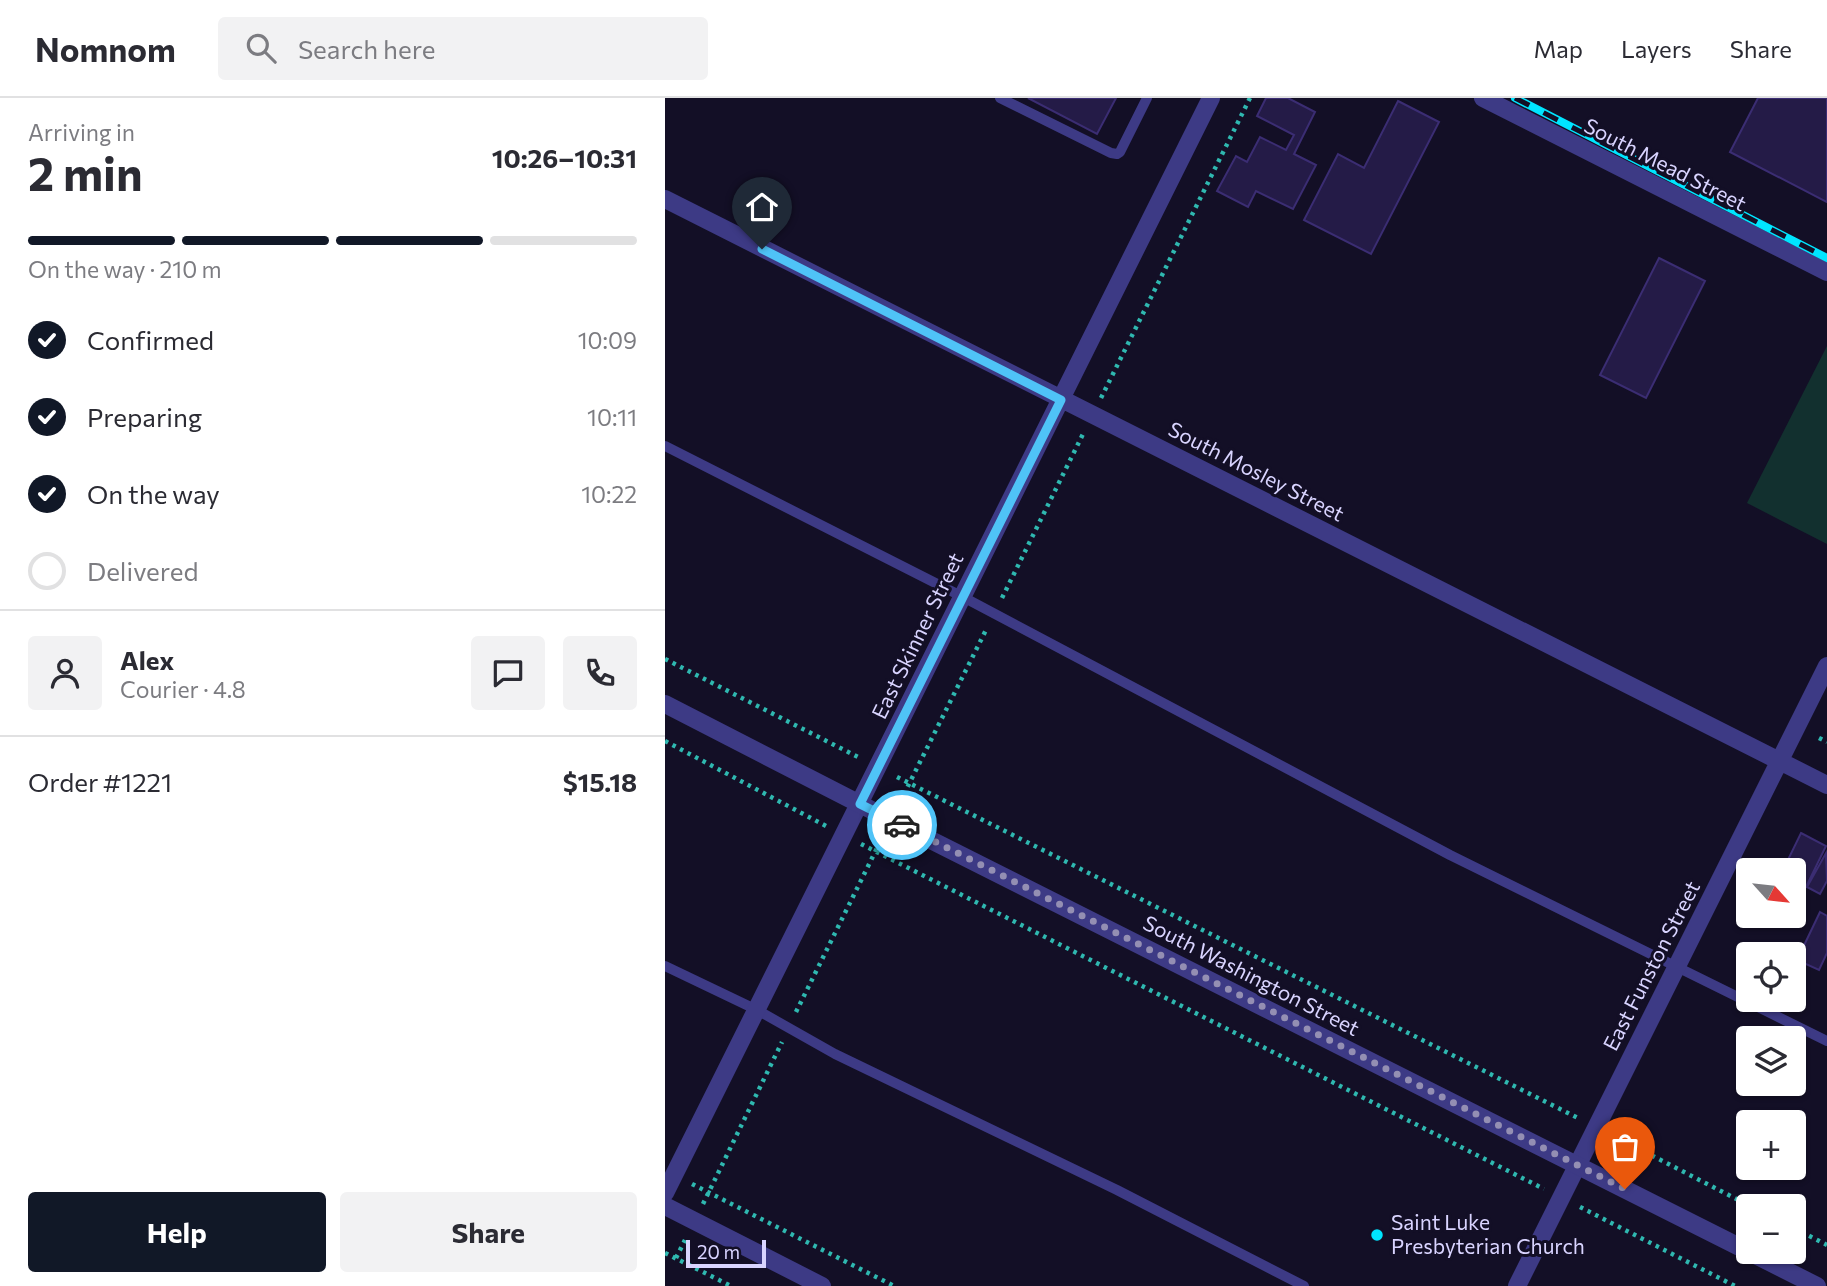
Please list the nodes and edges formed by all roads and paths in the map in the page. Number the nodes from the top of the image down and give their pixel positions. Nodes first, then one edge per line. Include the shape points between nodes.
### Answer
1 (1000, 98) edge
2 (1147, 98) edge
3 (1211, 98) edge
4 (1250, 98) edge
5 (1483, 98) edge
6 (665, 199) edge
7 (1827, 272) edge
8 (1061, 400) junction
9 (1092, 415) junction
10 (665, 446) edge
11 (963, 597) junction
12 (994, 613) junction
13 (665, 659) edge
14 (1827, 666) edge
15 (665, 704) edge
16 (1819, 738) dead end
17 (665, 741) edge
18 (1827, 743) edge
19 (1780, 761) junction
20 (878, 768) junction
21 (909, 783) junction
22 (1827, 785) edge
23 (860, 804) junction
24 (891, 820) junction
25 (844, 835) junction
26 (875, 851) junction
27 (665, 966) edge
28 (1677, 966) junction
29 (757, 1010) junction
30 (789, 1028) junction
31 (1827, 1041) edge
32 (1597, 1127) junction
33 (1578, 1166) junction
34 (674, 1175) junction
35 (709, 1192) junction
36 (665, 1194) edge
37 (1562, 1198) junction
38 (1736, 1199) edge
39 (665, 1206) edge
40 (694, 1221) junction
41 (1806, 1234) edge
42 (1827, 1245) edge
43 (665, 1253) edge
44 (676, 1258) junction
45 (731, 1286) edge
46 (822, 1286) edge
47 (894, 1286) edge
48 (1304, 1286) edge
49 (1517, 1286) edge
50 (1735, 1286) edge
51 (1817, 1286) edge

1 - 2 lane via 1117,154
3 - 8 street, East Skinner Street
4 - 9 path
5 - 7 street, South Mead Street
6 - 8 street, South Mosley Street
8 - 9 street, South Mosley Street
8 - 11 street, East Skinner Street
9 - 12 path
9 - 19 street, South Mosley Street
10 - 11 lane
11 - 12 lane
11 - 20 street, East Skinner Street
12 - 21 path
12 - 28 lane via 1450,855
13 - 20 path
14 - 19 street, East Funston Street
15 - 23 street, South Washington Street
16 - 18 path
17 - 25 path
19 - 22 street, South Mosley Street
19 - 28 street, East Funston Street
20 - 21 path
20 - 23 street, East Skinner Street
21 - 24 path
21 - 32 path
23 - 24 street, South Washington Street
23 - 25 street, East Skinner Street
24 - 26 path
24 - 33 street, South Washington Street
25 - 26 path
25 - 29 street, East Skinner Street
26 - 30 path
26 - 37 path
27 - 29 lane
28 - 31 lane
28 - 32 street, East Funston Street
29 - 30 lane
29 - 34 street, East Skinner Street
30 - 35 path
30 - 48 lane
32 - 33 street, East Funston Street
32 - 38 path
33 - 37 street, East Funston Street
33 - 51 street, South Washington Street
34 - 35 path
34 - 36 street, East Skinner Street
35 - 40 path
35 - 47 path
37 - 49 street, East Funston Street
37 - 50 path
39 - 40 street
40 - 44 path
40 - 46 street
41 - 42 path
43 - 44 path
44 - 45 path

